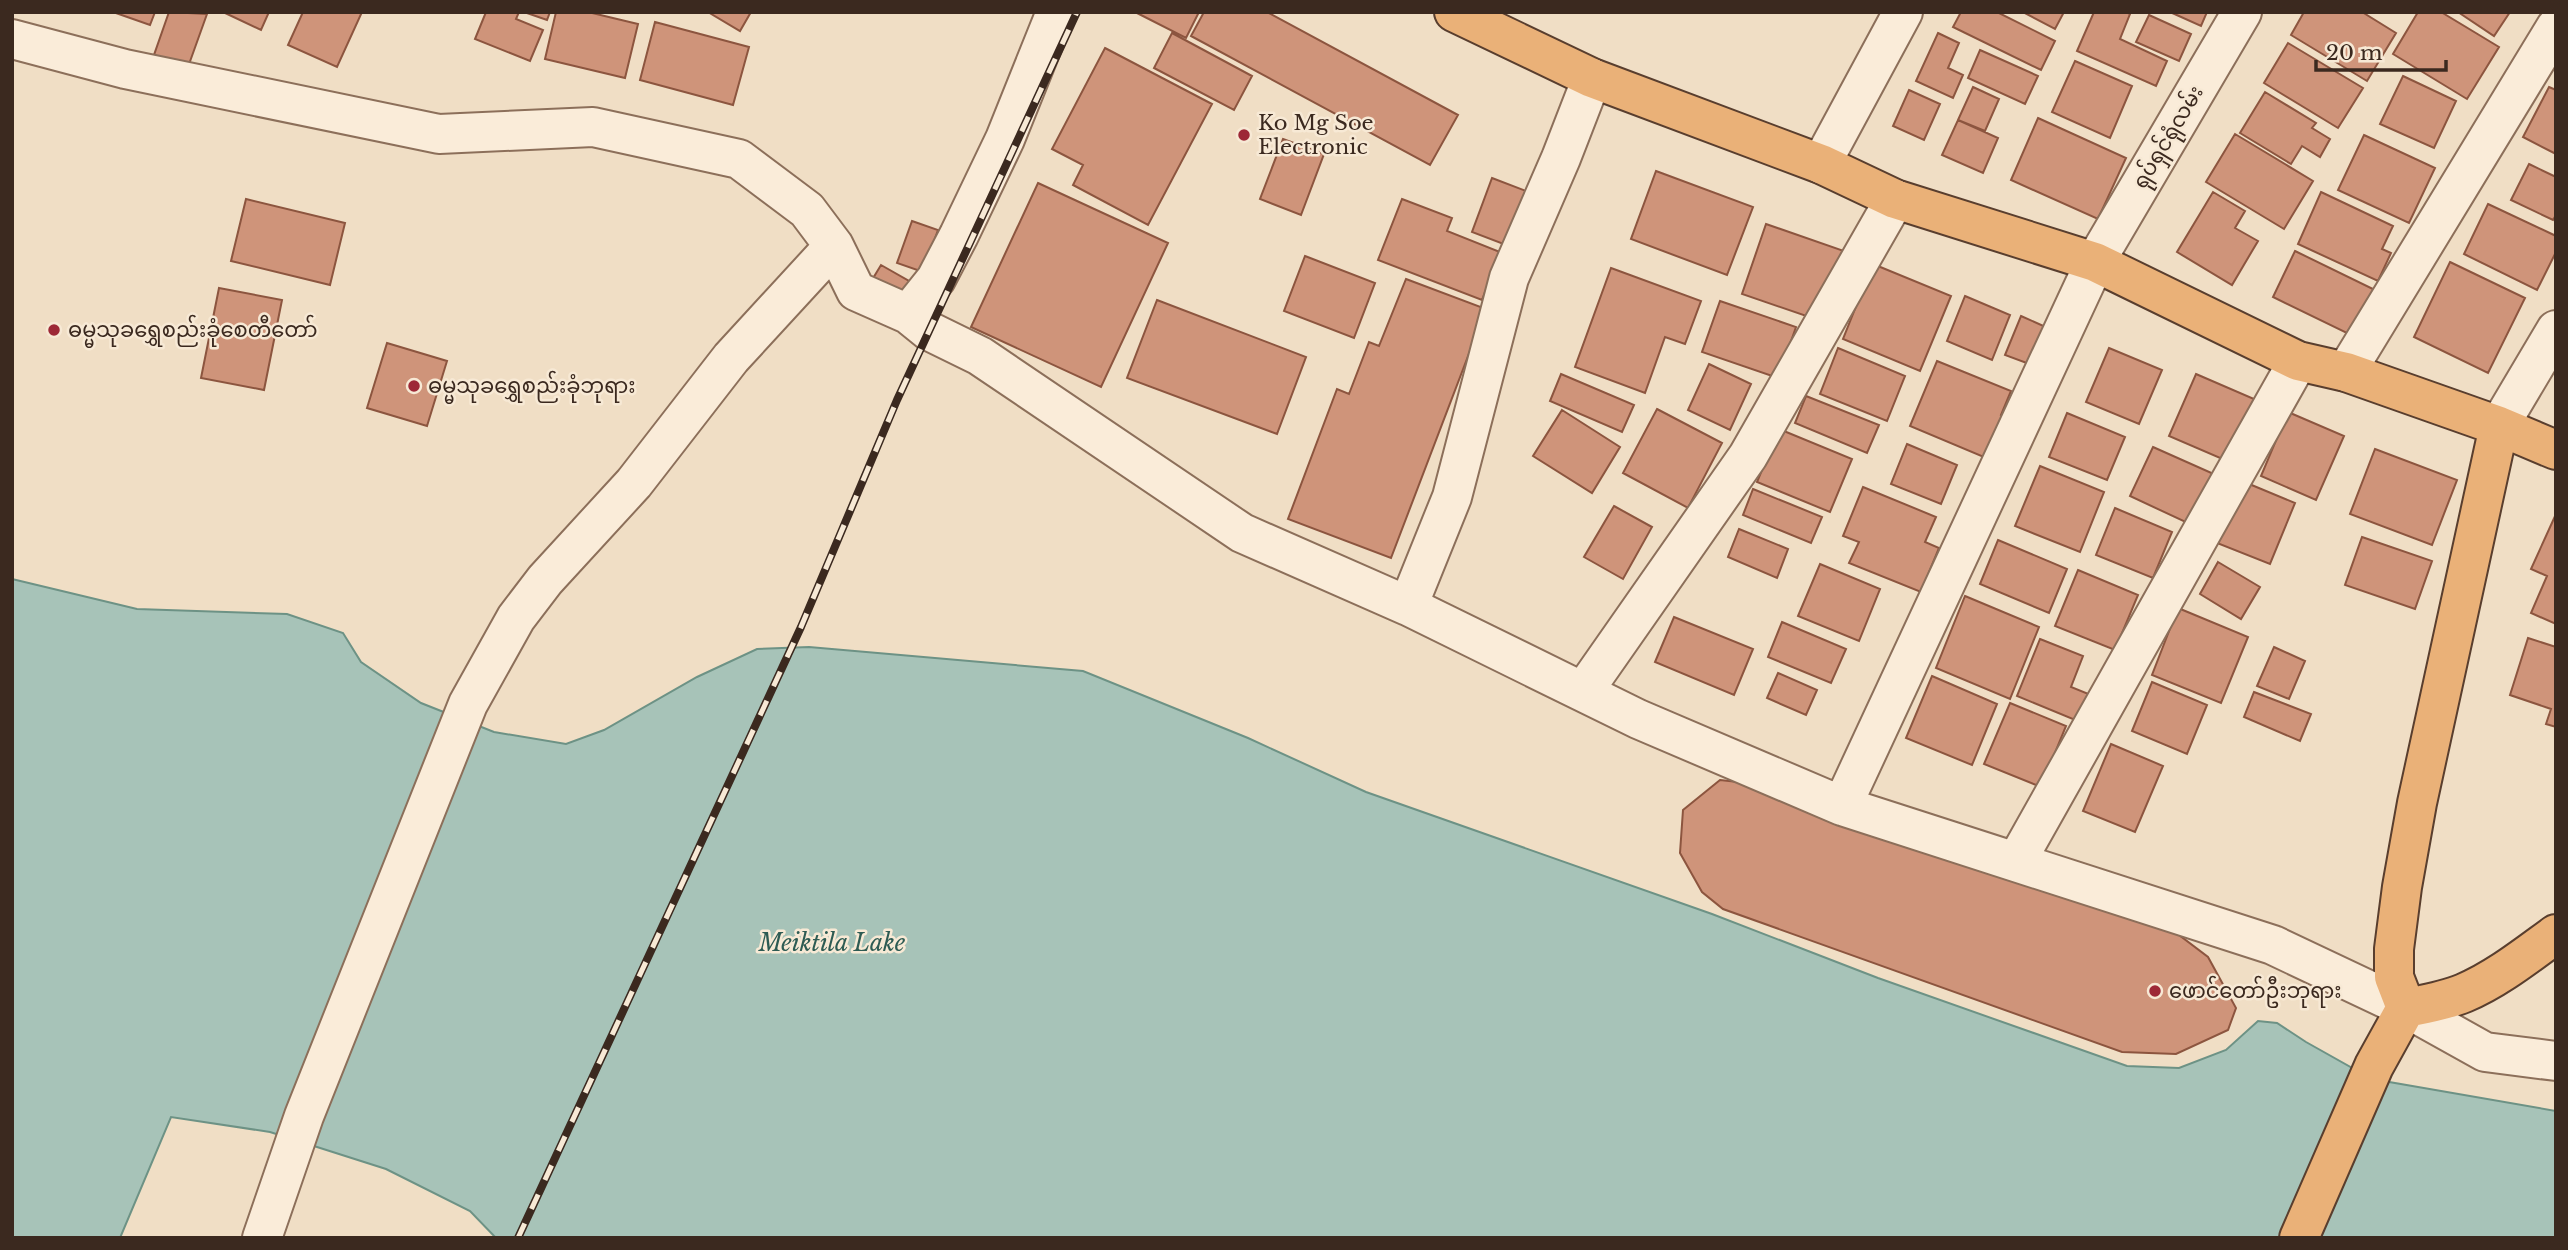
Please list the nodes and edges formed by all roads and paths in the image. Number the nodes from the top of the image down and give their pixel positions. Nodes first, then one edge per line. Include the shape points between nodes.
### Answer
1 (1056, 12) edge
2 (1454, 12) edge
3 (1903, 12) edge
4 (2242, 12) edge
5 (2556, 27) edge
6 (12, 39) edge
7 (1592, 78) junction
8 (1821, 164) junction
9 (1895, 199) junction
10 (834, 246) junction
11 (2095, 262) junction
12 (908, 314) junction
13 (2556, 330) edge
14 (2298, 361) junction
15 (2346, 372) junction
16 (2499, 426) junction
17 (2556, 450) edge
18 (1408, 606) junction
19 (1583, 692) junction
20 (1842, 806) junction
21 (2016, 862) junction
22 (2556, 934) edge
23 (2406, 1008) junction
24 (2556, 1061) edge
25 (262, 1238) edge
26 (2300, 1238) edge

1 - 12 street via 959,235 936,279
2 - 7 highway
3 - 8 street
4 - 11 street, ရုပ်ရှင်ရုံလမ်း
5 - 15 street
6 - 10 street via 125,69 439,134 593,127 739,159 807,210
7 - 8 highway
7 - 18 street via 1509,278 1451,497
8 - 9 highway
9 - 11 highway
9 - 19 street via 1748,456
10 - 12 street via 856,290
10 - 25 street via 731,358 634,483 516,618 468,704 304,1116
11 - 14 highway
11 - 20 street, ရုပ်ရှင်ရုံလမ်း
12 - 18 street via 929,331 980,356 1242,533
13 - 16 street
14 - 15 highway
14 - 21 street
15 - 16 highway
16 - 17 highway
16 - 23 highway via 2402,887 2394,977
18 - 19 street
19 - 20 street
20 - 21 street
21 - 23 street via 2273,945
22 - 23 highway via 2466,992
23 - 24 street via 2485,1052
23 - 26 highway via 2374,1066

